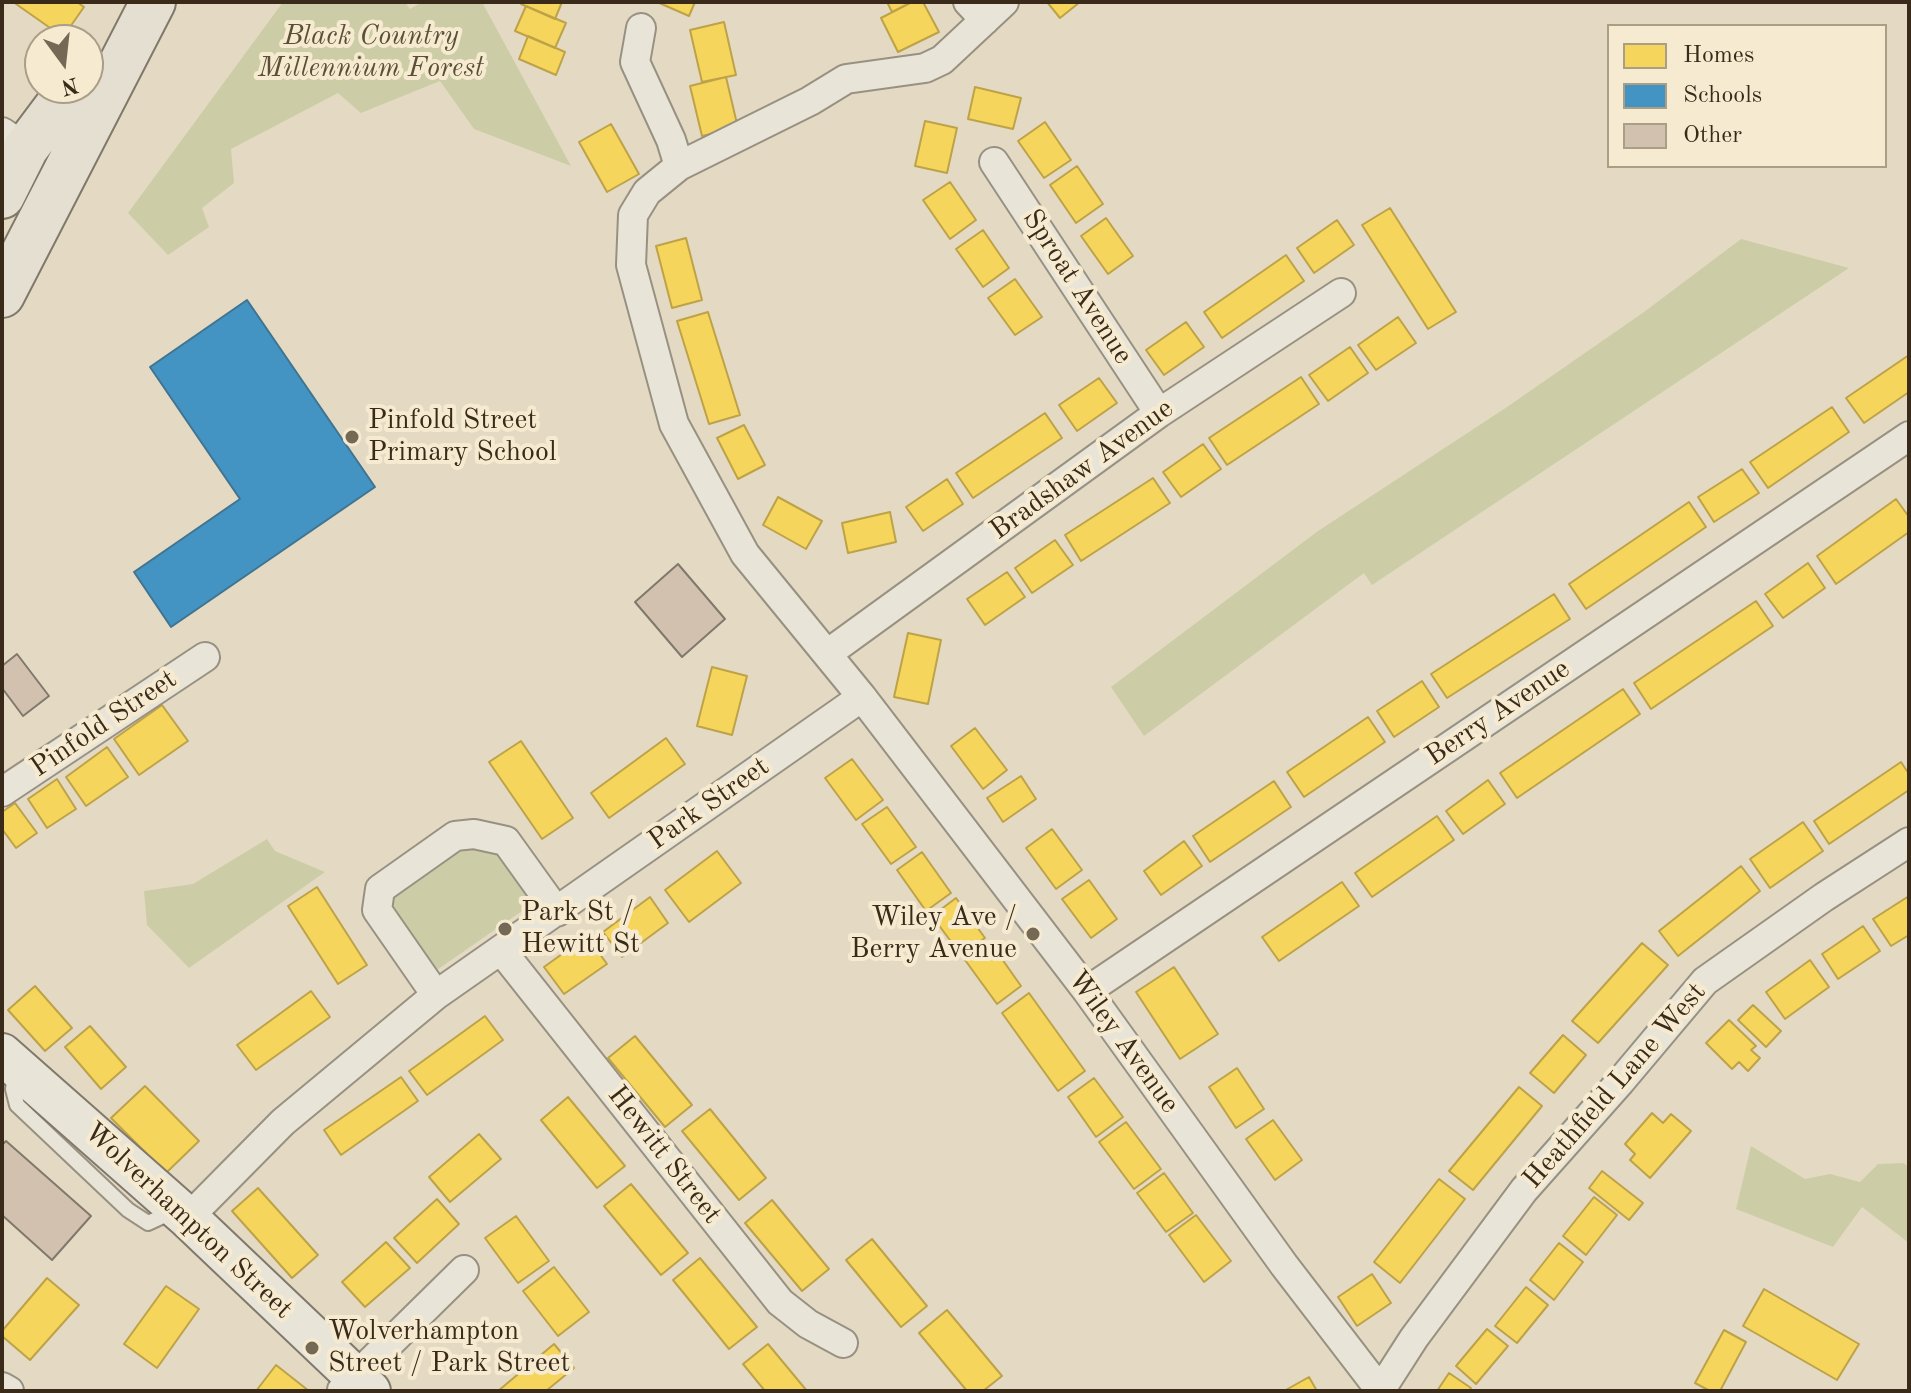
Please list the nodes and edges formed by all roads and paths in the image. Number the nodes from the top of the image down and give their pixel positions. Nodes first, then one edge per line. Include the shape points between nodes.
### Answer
1 (134, 2) edge
2 (153, 2) edge
3 (985, 8) edge
4 (641, 28) dead end
5 (104, 43) edge
6 (53, 104) edge
7 (14, 140) edge
8 (994, 162) dead end
9 (679, 166) junction
10 (2, 196) edge
11 (1341, 293) dead end
12 (2, 295) edge
13 (1159, 413) junction
14 (1909, 436) edge
15 (827, 654) junction
16 (205, 657) dead end
17 (862, 697) junction
18 (2, 792) edge
19 (1909, 842) edge
20 (557, 912) junction
21 (501, 950) junction
22 (1087, 991) junction
23 (436, 995) junction
24 (9, 1060) edge
25 (180, 1211) junction
26 (464, 1270) dead end
27 (843, 1343) dead end
28 (355, 1386) edge
29 (2, 1387) edge
30 (9, 1391) edge
31 (1380, 1391) edge

1 - 5 main road
2 - 12 main road
3 - 9 street, Wiley Avenue via 942,60 925,68 846,79
4 - 9 street via 635,62
6 - 7 main road
7 - 10 main road
8 - 13 street, Sproat Avenue
9 - 15 street, Wiley Avenue via 647,192 633,215 631,265 674,424 745,554
11 - 13 street, Bradshaw Avenue
13 - 15 street, Bradshaw Avenue
14 - 22 street, Berry Avenue
15 - 17 street, Wiley Avenue
16 - 18 street, Pinfold Street
17 - 20 street, Park Street
17 - 22 street, Wiley Avenue
19 - 31 street, Heathfield Lane West via 1705,981 1524,1190
20 - 21 street, Park Street
20 - 23 street via 506,841 455,836 380,889 377,910
21 - 23 street, Park Street
21 - 27 street, Hewitt Street via 780,1302
22 - 31 street, Wiley Avenue
23 - 25 street, Park Street
24 - 25 street, Wolverhampton Street
25 - 28 street, Wolverhampton Street
26 - 28 street
29 - 30 street

